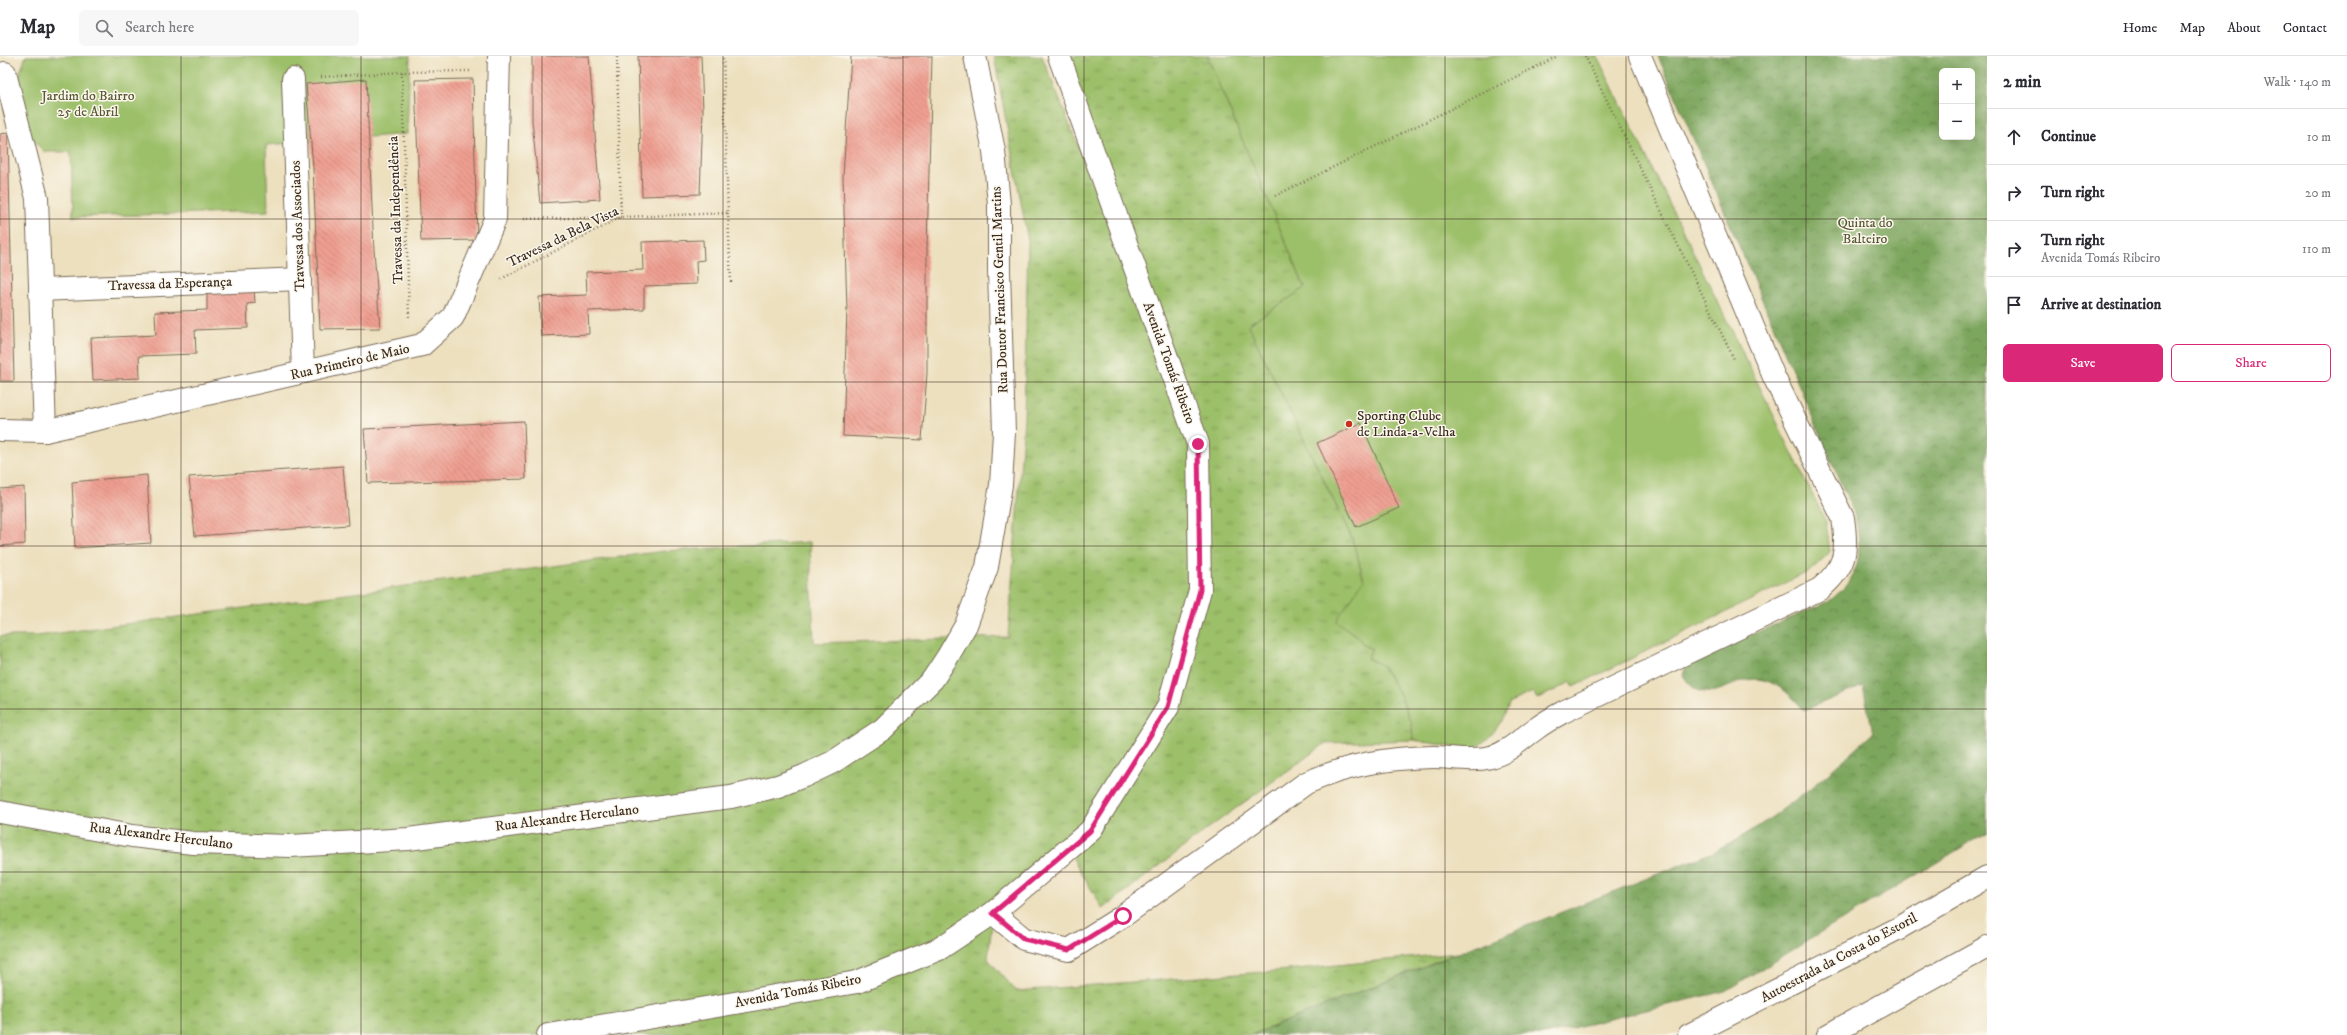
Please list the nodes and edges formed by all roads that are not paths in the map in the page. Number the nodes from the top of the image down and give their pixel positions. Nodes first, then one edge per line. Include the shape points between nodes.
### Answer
1 (975, 56) edge
2 (1060, 56) edge
3 (1640, 56) edge
4 (498, 63) edge
5 (5, 67) edge
6 (293, 79) road end
7 (300, 279) junction
8 (40, 290) junction
9 (303, 372) junction
10 (0, 430) edge
11 (45, 431) junction
12 (994, 526) joint
13 (0, 812) edge
14 (1987, 877) edge
15 (993, 913) junction
16 (1987, 947) edge
17 (548, 1035) edge
18 (1690, 1035) edge
19 (1828, 1035) edge

1 - 12 main road, Rua Doutor Francisco Gentil Martins via 994,151 999,204 1004,432 1001,485
2 - 15 main road, Avenida Tomás Ribeiro via 1198,444 1200,590 1168,707 1090,831
3 - 15 main road via 1774,377 1843,518 1845,558 1836,576 1820,590 1563,712 1536,728 1514,746 1491,757 1464,760 1406,757 1376,761 1340,769 1306,783 1123,916 1069,950 1024,939
4 - 9 main road, Rua Primeiro de Maio via 495,219 453,317 422,345
5 - 8 main road via 37,198
6 - 7 main road, Travessa dos Associados
7 - 8 main road, Travessa da Esperança
7 - 9 main road, Travessa dos Associados
8 - 11 main road
9 - 11 main road, Rua Primeiro de Maio
10 - 11 main road, Rua Primeiro de Maio
12 - 13 main road, Rua Alexandre Herculano via 986,567 968,619 933,679 883,729 862,744 833,762 778,786 731,797 424,837 313,845 240,846 193,843 132,836
14 - 18 main road, Autoestrada da Costa do Estoril via 1900,928
15 - 17 main road, Avenida Tomás Ribeiro via 939,949 857,982
16 - 19 main road

